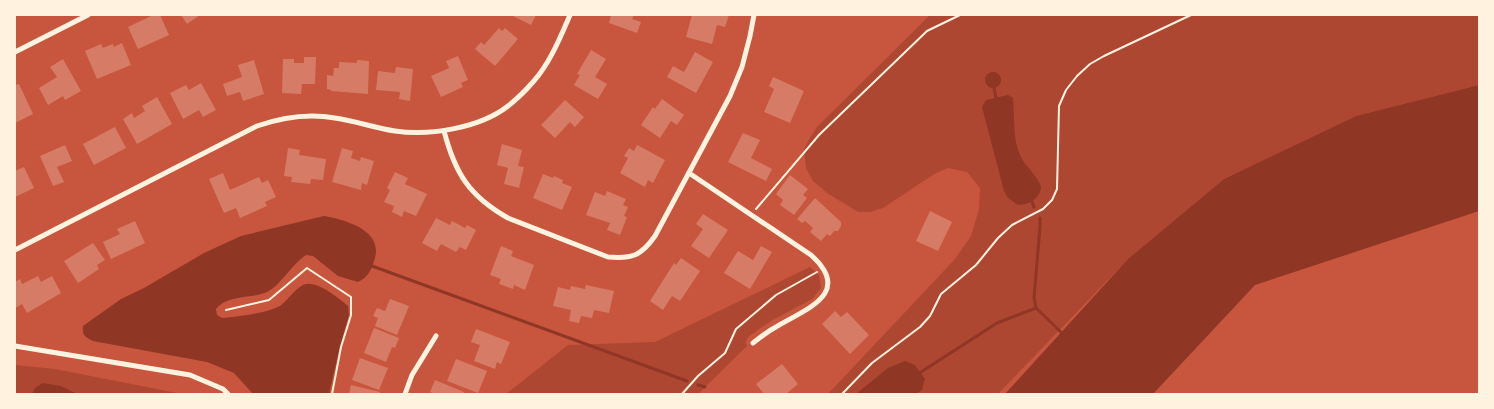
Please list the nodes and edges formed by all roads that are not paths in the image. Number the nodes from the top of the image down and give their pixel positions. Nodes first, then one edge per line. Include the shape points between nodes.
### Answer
1 (88, 15) edge
2 (570, 15) edge
3 (754, 15) edge
4 (15, 52) edge
5 (444, 131) junction
6 (689, 172) junction
7 (15, 250) edge
8 (436, 336) dead end
9 (754, 343) dead end
10 (15, 346) edge
11 (228, 394) edge
12 (405, 394) edge

1 - 4 street
2 - 5 street via 554,50 534,81 508,106 478,122
3 - 6 street via 742,67 730,96
5 - 6 street via 458,173 484,203 508,218 608,256 636,256 646,248
5 - 7 street via 396,131 316,116 276,119 256,126
6 - 9 street via 810,255 826,274 827,289 815,305
8 - 12 street via 412,375
10 - 11 street via 190,375

